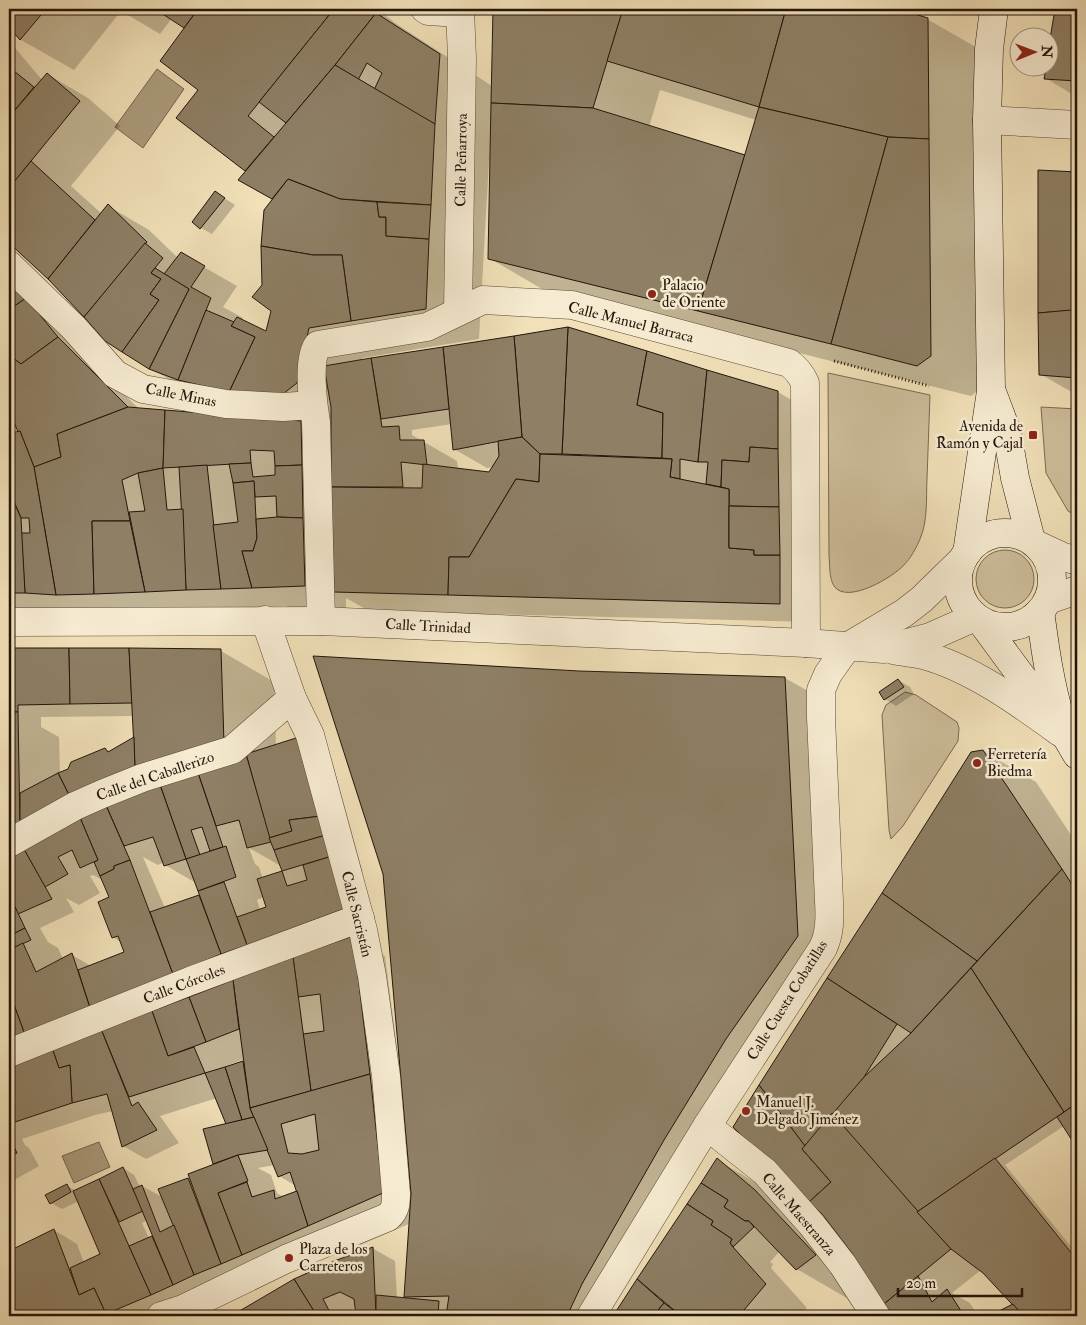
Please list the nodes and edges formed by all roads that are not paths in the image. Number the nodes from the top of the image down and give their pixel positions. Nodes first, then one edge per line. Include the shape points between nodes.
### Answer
1 (425, 9) edge
2 (978, 9) edge
3 (994, 9) edge
4 (459, 11) edge
5 (989, 48) junction
6 (987, 120) junction
7 (1077, 125) edge
8 (9, 266) edge
9 (458, 311) junction
10 (991, 391) junction
11 (313, 405) junction
12 (1033, 542) junction
13 (965, 556) junction
14 (1077, 561) edge
15 (1077, 590) edge
16 (1044, 606) junction
17 (977, 619) junction
18 (265, 620) junction
19 (321, 621) junction
20 (9, 622) edge
21 (806, 643) junction
22 (847, 647) junction
23 (884, 649) junction
24 (292, 698) junction
25 (1072, 746) edge
26 (9, 843) edge
27 (360, 918) junction
28 (9, 1053) edge
29 (706, 1126) junction
30 (177, 1314) edge
31 (592, 1316) edge
32 (876, 1316) edge

1 - 4 street
2 - 5 street
3 - 5 street
4 - 9 street, Calle Peñarroya via 462,59
5 - 6 street
6 - 7 street
6 - 10 street
8 - 11 street, Calle Minas via 74,328 115,374 143,389 226,404
9 - 11 street, Calle Manuel Barraca via 427,327 318,345 314,352
9 - 21 street, Calle Manuel Barraca via 483,300 572,305 789,363 797,369 805,383
10 - 12 street via 1007,432 1015,478
10 - 13 street
11 - 19 street, Calle Manuel Barraca
12 - 13 street via 1019,535 993,534 975,544
12 - 14 street
12 - 16 street via 1048,560 1051,570 1052,585
13 - 17 street via 958,575 958,588 964,604
13 - 22 street via 904,613
15 - 16 street
16 - 17 street via 1030,621 1015,627 1001,628
16 - 25 street via 1053,693
17 - 23 street, Calle Trinidad via 930,637
17 - 25 street
18 - 19 street, Calle Trinidad
18 - 20 street, Calle Trinidad
18 - 24 street, Calle Sacristán
19 - 21 street, Calle Trinidad
21 - 22 street, Calle Trinidad
22 - 23 street, Calle Trinidad
22 - 29 street, Calle Cuesta Cobatillas via 821,690 830,901 827,938
23 - 25 street via 923,655 968,674 1021,704
24 - 26 street, Calle del Caballerizo via 232,750 102,794
24 - 27 street, Calle Sacristán via 310,735
27 - 28 street, Calle Córcoles
27 - 30 street, Calle Sacristán via 386,1076 396,1193 393,1212 388,1217 286,1259
29 - 31 street, Calle Cuesta Cobatillas
29 - 32 street, Calle Maestranza via 765,1172 812,1224

